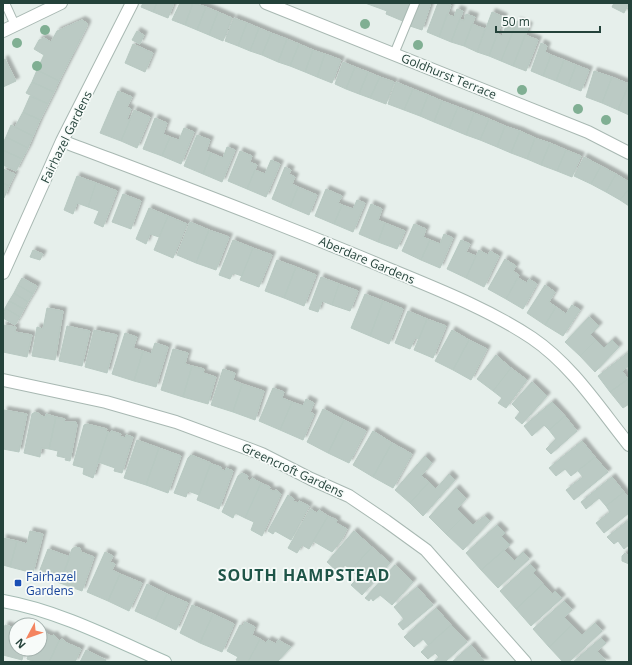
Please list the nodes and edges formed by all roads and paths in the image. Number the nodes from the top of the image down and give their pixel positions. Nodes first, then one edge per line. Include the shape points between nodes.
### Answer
1 (5, 3) edge
2 (60, 3) edge
3 (132, 3) edge
4 (266, 3) edge
5 (415, 3) edge
6 (15, 25) junction
7 (3, 31) edge
8 (394, 54) junction
9 (62, 141) junction
10 (629, 153) edge
11 (3, 273) edge
12 (3, 380) edge
13 (629, 445) edge
14 (3, 601) edge
15 (165, 662) edge
16 (525, 662) edge

1 - 6 lane
2 - 6 street
3 - 9 street, Fairhazel Gardens
4 - 8 street, Goldhurst Terrace
5 - 8 lane
6 - 7 street
8 - 10 street, Goldhurst Terrace via 588,132
9 - 11 street, Fairhazel Gardens
9 - 13 street, Aberdare Gardens via 333,245 462,300 495,317 533,338 567,369
12 - 16 street, Greencroft Gardens via 106,402 176,422 262,454 349,496 426,550
14 - 15 street via 27,605 105,635

